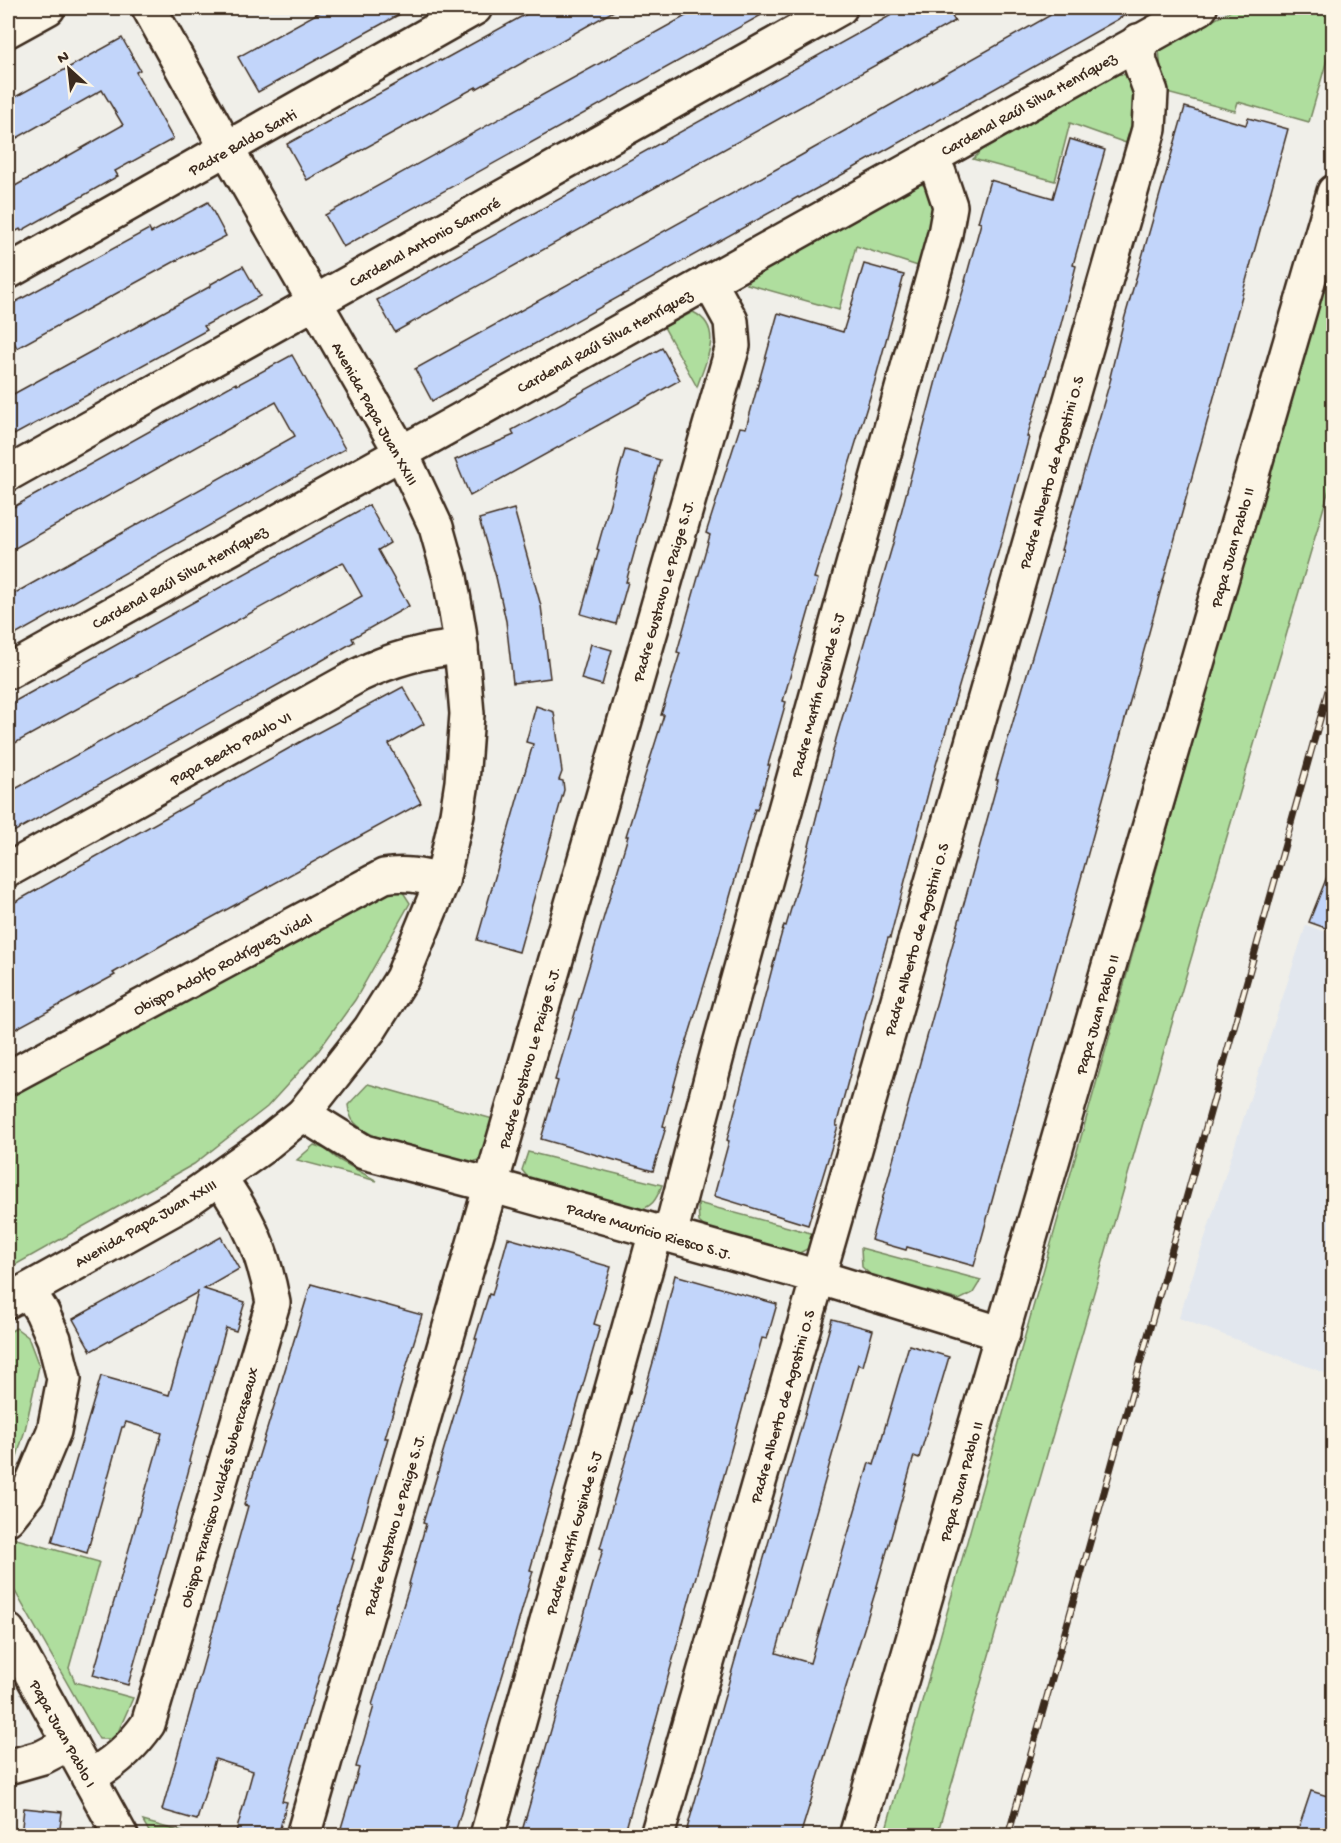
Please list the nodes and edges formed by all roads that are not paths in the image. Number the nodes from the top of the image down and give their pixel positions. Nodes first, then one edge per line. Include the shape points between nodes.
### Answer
1 (48, 8) edge
2 (149, 8) edge
3 (475, 8) edge
4 (840, 8) edge
5 (1200, 8) edge
6 (8, 30) edge
7 (1138, 41) junction
8 (227, 149) junction
9 (930, 158) junction
10 (1334, 192) edge
11 (8, 272) edge
12 (709, 281) junction
13 (315, 302) junction
14 (401, 452) junction
15 (8, 474) edge
16 (461, 647) junction
17 (8, 672) edge
18 (8, 870) edge
19 (442, 881) junction
20 (8, 1078) edge
21 (303, 1114) junction
22 (220, 1179) junction
23 (490, 1185) junction
24 (663, 1233) junction
25 (818, 1277) junction
26 (18, 1296) edge
27 (1003, 1334) junction
28 (8, 1518) edge
29 (8, 1631) edge
30 (70, 1743) junction
31 (8, 1767) edge
32 (88, 1777) junction
33 (121, 1836) edge
34 (303, 1836) edge
35 (487, 1836) edge
36 (657, 1836) edge
37 (856, 1836) edge

1 - 6 street
2 - 8 street, Avenida Papa Juan XXIII
3 - 8 street, Padre Baldo Santi
4 - 13 street, Cardenal Antonio Samoré
5 - 7 street, Cardenal Raúl Silva Henríquez
7 - 9 street, Cardenal Raúl Silva Henríquez
7 - 25 street, Padre Alberto de Agostini O.S via 1140,62 1151,92 1149,129
8 - 11 street, Padre Baldo Santi
8 - 13 street, Avenida Papa Juan XXIII
9 - 12 street, Cardenal Raúl Silva Henríquez
9 - 24 street, Padre Martín Gusinde S.J via 950,206 945,234 723,1032
10 - 27 street, Papa Juan Pablo II
12 - 14 street, Cardenal Raúl Silva Henríquez
12 - 23 street, Padre Gustavo Le Paige S.J. via 730,321 733,346
13 - 14 street, Avenida Papa Juan XXIII
13 - 15 street, Cardenal Antonio Samoré
14 - 16 street, Avenida Papa Juan XXIII via 436,527 450,577
14 - 17 street, Cardenal Raúl Silva Henríquez
16 - 18 street, Papa Beato Paulo VI via 411,654 359,675
16 - 19 street, Avenida Papa Juan XXIII via 467,714 462,782
19 - 20 street, Obispo Adolfo Rodríguez Vidal via 414,874 384,876
19 - 21 street, Avenida Papa Juan XXIII via 402,978 370,1029
21 - 22 street, Avenida Papa Juan XXIII
21 - 23 street, Padre Mauricio Riesco S.J. via 364,1152
22 - 26 street, Avenida Papa Juan XXIII
22 - 32 street, Obispo Francisco Valdés Subercaseaux via 259,1245 273,1303 148,1724 126,1752
23 - 24 street, Padre Mauricio Riesco S.J.
23 - 34 street, Padre Gustavo Le Paige S.J.
24 - 25 street, Padre Mauricio Riesco S.J.
24 - 35 street, Padre Martín Gusinde S.J
25 - 27 street, Padre Mauricio Riesco S.J.
25 - 36 street, Padre Alberto de Agostini O.S
26 - 28 street via 42,1312 64,1379 54,1431 28,1492
27 - 37 street, Papa Juan Pablo II
29 - 30 street, Papa Juan Pablo I
30 - 31 street via 43,1758
30 - 32 street, Papa Juan Pablo I
32 - 33 street, Papa Juan Pablo I

